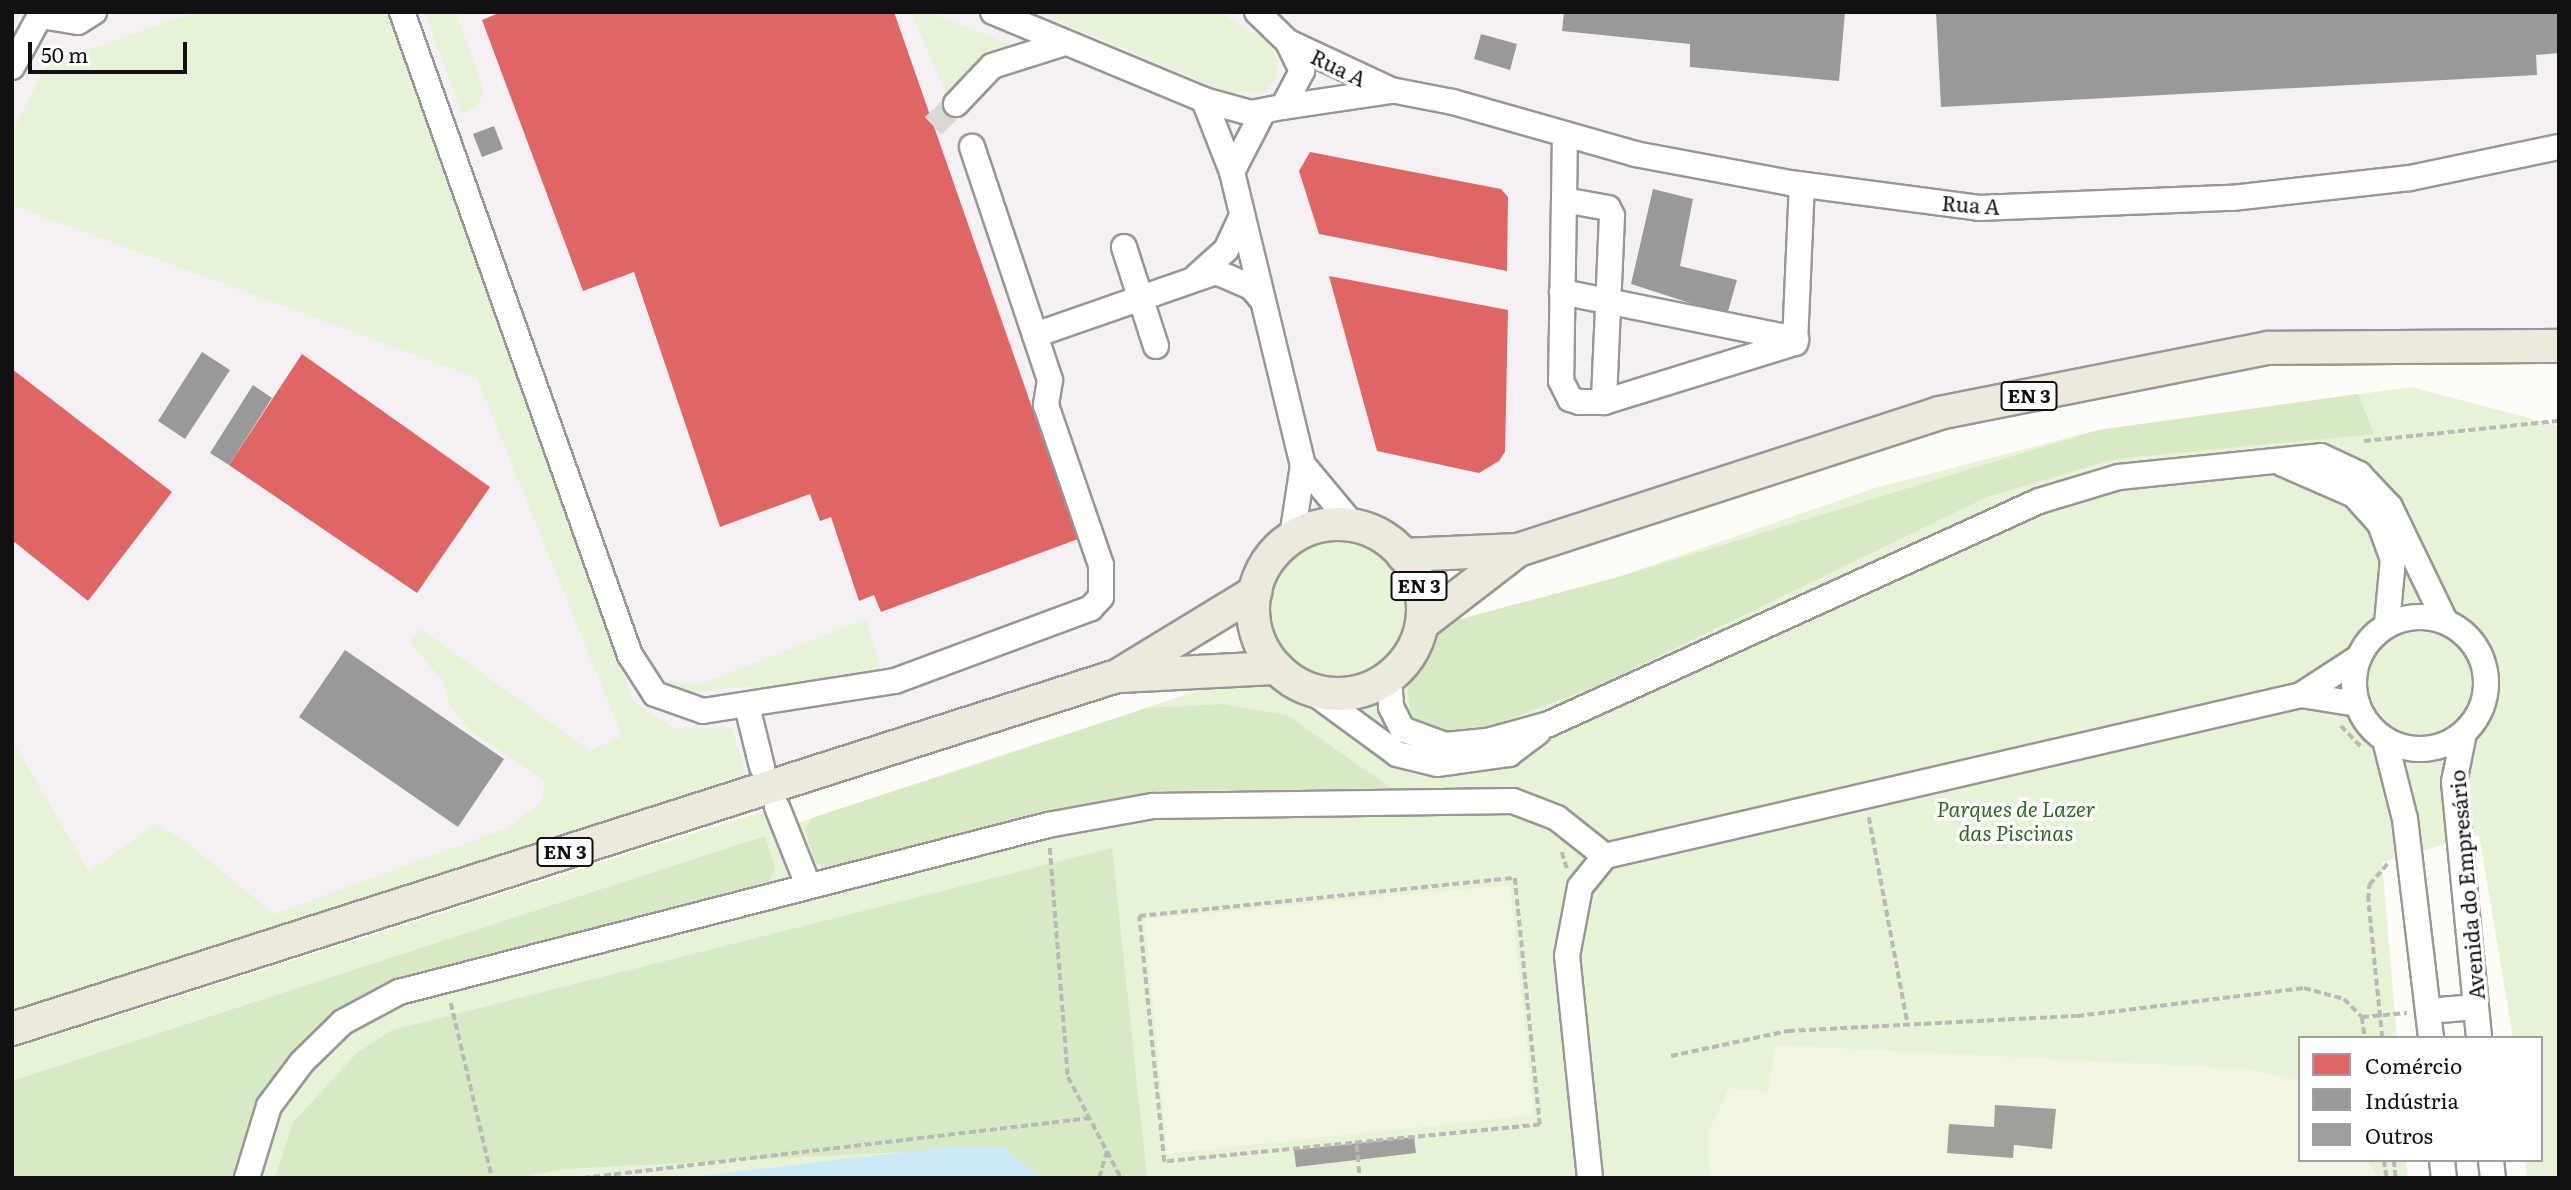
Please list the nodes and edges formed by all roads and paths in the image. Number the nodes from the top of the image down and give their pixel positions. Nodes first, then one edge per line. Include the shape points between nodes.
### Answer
1 (94, 12) edge
2 (402, 12) edge
3 (993, 12) edge
4 (1257, 12) edge
5 (42, 14) edge
6 (1288, 42) junction
7 (1065, 43) junction
8 (12, 66) edge
9 (1391, 90) junction
10 (1204, 100) junction
11 (956, 104) tunnel mouth
12 (1273, 110) junction
13 (1565, 134) junction
14 (972, 147) dead end
15 (2559, 147) edge
16 (1232, 172) junction
17 (1802, 185) junction
18 (1564, 200) junction
19 (1242, 215) junction
20 (1124, 247) dead end
21 (1196, 276) junction
22 (1562, 292) junction
23 (1609, 296) junction
24 (1140, 298) junction
25 (1263, 301) junction
26 (1035, 335) junction
27 (1796, 339) junction
28 (1156, 346) dead end
29 (2559, 346) edge
30 (1604, 402) junction
31 (2559, 421) edge
32 (2364, 442) dead end
33 (2266, 459) junction
34 (1303, 465) junction
35 (1353, 526) junction
36 (1292, 537) junction
37 (1518, 550) junction
38 (1403, 555) junction
39 (1255, 592) junction
40 (2445, 621) junction
41 (1422, 624) junction
42 (2388, 624) junction
43 (2358, 659) junction
44 (1276, 668) junction
45 (1117, 676) junction
46 (1390, 677) junction
47 (1310, 690) junction
48 (2301, 695) junction
49 (2357, 704) junction
50 (747, 706) junction
51 (2330, 719) dead end
52 (1549, 724) junction
53 (2464, 733) junction
54 (2375, 746) junction
55 (762, 767) dead end
56 (777, 807) dead end
57 (1868, 808) dead end
58 (1038, 844) dead end
59 (1560, 846) dead end
60 (1605, 856) junction
61 (2389, 857) dead end
62 (1568, 872) dead end
63 (808, 885) junction
64 (445, 980) junction
65 (2476, 1007) junction
66 (2428, 1011) junction
67 (2379, 1016) junction
68 (2362, 1017) junction
69 (1908, 1025) junction
70 (12, 1029) edge
71 (2365, 1036) edge
72 (2382, 1036) edge
73 (2431, 1036) edge
74 (2479, 1036) edge
75 (1671, 1056) dead end
76 (1090, 1118) junction
77 (1357, 1145) junction
78 (1107, 1150) junction
79 (247, 1178) edge
80 (492, 1178) edge
81 (583, 1178) edge
82 (1099, 1178) edge
83 (1121, 1178) edge
84 (1360, 1178) edge
85 (1590, 1178) edge

1 - 5 street via 78,22
2 - 50 street via 526,327 642,681 655,694 703,711
3 - 7 street
4 - 6 street
5 - 8 street
6 - 9 street, Rua A
6 - 12 street via 1302,71
7 - 10 street
7 - 11 street via 992,66
9 - 12 street, Rua A
9 - 13 street, Rua A
10 - 12 street
10 - 16 street
12 - 16 street
13 - 17 street, Rua A via 1635,154
13 - 18 street
14 - 26 street
15 - 17 street, Rua A via 2410,178 2120,206 1979,208
16 - 19 street
17 - 27 street
18 - 22 street
18 - 23 street via 1608,208
19 - 21 street via 1226,250
19 - 25 street
20 - 24 street
21 - 24 street
21 - 25 street via 1233,276
22 - 23 street
22 - 30 street via 1564,392 1580,402
23 - 27 street
23 - 30 street
24 - 26 street
24 - 28 street
25 - 34 street
26 - 50 street via 1050,380 1046,405 1101,565 1104,588 1091,608 895,681
27 - 30 street via 1789,348
29 - 37 main road, EN 3 via 2254,351 1940,413
31 - 32 path
33 - 40 street via 2321,456 2359,474 2390,507
33 - 42 street via 2316,474 2354,495 2380,524 2393,559
33 - 52 street via 2119,477 2039,501
34 - 35 street
34 - 36 street
35 - 36 main road, EN 3 via 1322,526
35 - 38 main road, EN 3 via 1381,536
36 - 39 main road via 1275,552
37 - 38 main road, EN 3
37 - 41 main road, EN 3
38 - 41 main road, EN 3 via 1416,576
39 - 44 main road via 1256,633
39 - 45 main road, EN 3
40 - 42 street via 2409,616
40 - 53 street via 2470,638 2487,677 2486,698
41 - 46 main road, EN 3 via 1405,662
42 - 43 street
43 - 48 street
43 - 49 street
44 - 45 main road, EN 3
44 - 47 main road
45 - 70 main road, EN 3
46 - 47 main road via 1351,693
46 - 52 street via 1391,707 1402,729 1421,741 1487,741
47 - 52 street via 1397,754 1437,764 1509,754
48 - 49 street
48 - 60 street
49 - 54 street
50 - 55 street
51 - 54 path
53 - 54 street via 2426,750
53 - 65 street, Avenida do Empresário via 2454,782
54 - 66 street via 2405,819
56 - 63 street
57 - 69 path
58 - 76 path via 1049,840 1068,1077
59 - 62 path
60 - 63 street via 1557,818 1513,801 1153,806
60 - 85 street via 1580,887 1567,956
61 - 67 path via 2369,885
63 - 64 street
64 - 79 street via 398,992 343,1022 302,1062 269,1106
64 - 80 path
65 - 66 street
65 - 74 street, Avenida do Empresário
66 - 67 path
66 - 73 street
67 - 68 path
67 - 72 path
68 - 69 path via 2344,999 2304,988 2077,1016
68 - 71 path
69 - 75 path via 1788,1031
76 - 78 path
76 - 81 path
77 - 77 path via 1540,1125 1515,878 1139,916 1164,1162
77 - 84 path
78 - 82 path
78 - 83 path

